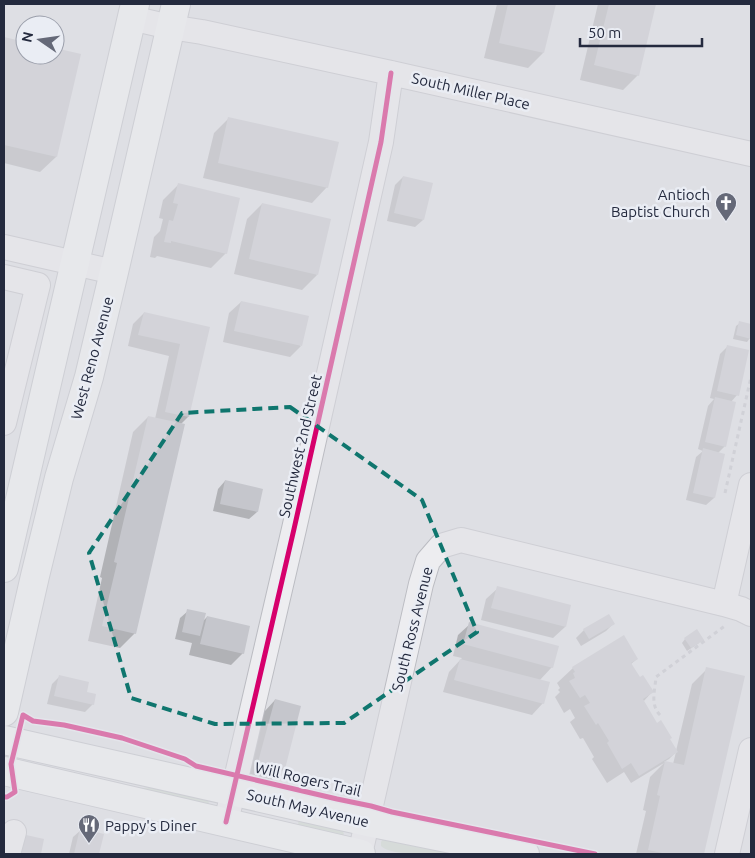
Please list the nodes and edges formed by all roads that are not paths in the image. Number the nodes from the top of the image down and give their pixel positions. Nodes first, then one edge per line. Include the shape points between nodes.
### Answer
1 (133, 11) edge
2 (173, 15) edge
3 (391, 73) junction
4 (751, 154) edge
5 (4, 248) edge
6 (74, 263) junction
7 (114, 272) junction
8 (4, 277) edge
9 (6, 417) edge
10 (39, 418) junction
11 (751, 485) edge
12 (4, 568) edge
13 (739, 609) edge
14 (4, 712) edge
15 (4, 740) edge
16 (751, 750) edge
17 (4, 771) edge
18 (232, 791) junction
19 (226, 822) junction
20 (368, 822) junction
21 (301, 847) edge
22 (361, 854) edge
23 (525, 854) edge
24 (727, 854) edge

1 - 2 street, South Miller Place
1 - 6 main road
2 - 3 street, South Miller Place via 202,32
2 - 7 main road, West Reno Avenue
3 - 4 street, South Miller Place
3 - 18 street, Southwest 2nd Street via 379,152
5 - 6 street
6 - 7 street
6 - 10 main road
7 - 14 main road, West Reno Avenue via 35,576
8 - 9 street via 38,285
9 - 10 street
10 - 12 main road
11 - 13 street
13 - 20 street, South Ross Avenue via 462,540 441,546 428,561 421,584
15 - 18 main road, South May Avenue
16 - 24 street
17 - 19 main road
18 - 19 street, Southwest 2nd Street
18 - 20 main road, South May Avenue
19 - 21 main road
20 - 22 street, South Ross Avenue
20 - 23 main road, South May Avenue
21 - 22 main road

